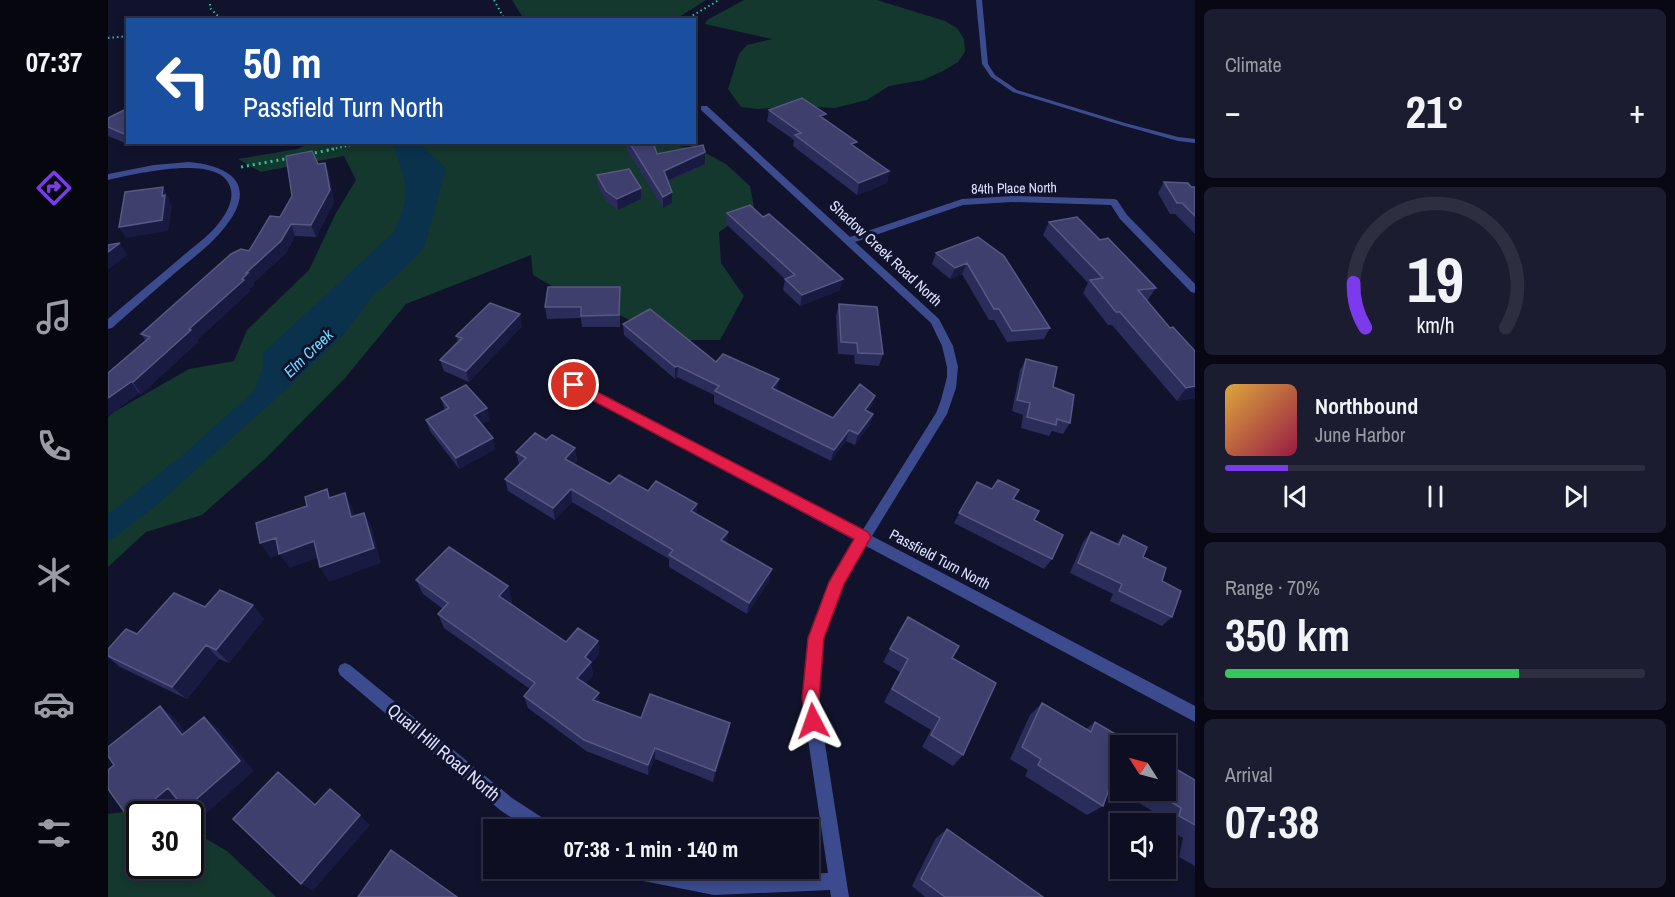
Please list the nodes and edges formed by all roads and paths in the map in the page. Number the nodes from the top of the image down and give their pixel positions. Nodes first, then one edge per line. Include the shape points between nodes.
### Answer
1 (494, 0) edge
2 (718, 0) edge
3 (979, 0) edge
4 (210, 4) dead end
5 (220, 18) edge
6 (504, 18) edge
7 (688, 18) edge
8 (126, 36) edge
9 (108, 38) edge
10 (704, 108) dead end
11 (1195, 141) edge
12 (357, 144) edge
13 (308, 154) edge
14 (297, 156) edge
15 (222, 172) junction
16 (108, 177) edge
17 (849, 242) junction
18 (1195, 290) edge
19 (108, 325) edge
20 (574, 385) dead end
21 (863, 537) junction
22 (345, 670) dead end
23 (1195, 714) edge
24 (529, 819) edge
25 (678, 879) edge
26 (838, 889) edge

1 - 6 path
2 - 7 path
3 - 11 lane via 985,64 993,76 1015,92
4 - 5 path
8 - 9 path
10 - 17 street, Shadow Creek Road North
12 - 13 path
14 - 15 path
15 - 16 street via 190,165
15 - 19 street via 234,183 229,216 197,250
17 - 18 street, 84th Place North via 962,202 1114,202 1123,217
17 - 21 street, Shadow Creek Road North via 935,321 947,341 954,365 952,389 941,414
20 - 21 street, Passfield Turn North
21 - 23 street, Passfield Turn North
21 - 26 street, Shadow Creek Road North via 837,582 816,638 810,699
22 - 24 street, Quail Hill Road North
25 - 26 street via 714,886

